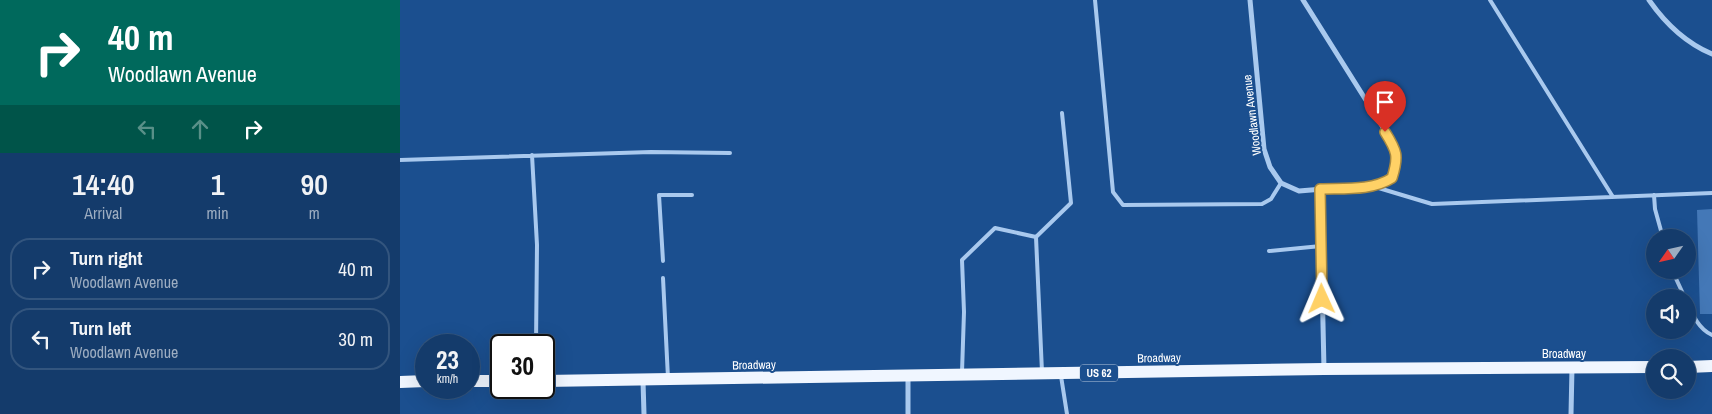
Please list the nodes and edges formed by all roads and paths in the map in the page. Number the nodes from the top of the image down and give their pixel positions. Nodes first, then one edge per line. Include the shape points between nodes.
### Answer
1 (1095, 0) edge
2 (1250, 0) edge
3 (1303, 0) edge
4 (1490, 0) edge
5 (1649, 0) edge
6 (1712, 54) edge
7 (1062, 113) dead end
8 (730, 153) dead end
9 (532, 155) junction
10 (400, 160) edge
11 (1281, 183) junction
12 (1372, 186) junction
13 (1320, 189) junction
14 (1712, 193) edge
15 (692, 195) dead end
16 (1654, 195) junction
17 (1613, 197) junction
18 (1660, 229) edge
19 (1036, 237) junction
20 (1321, 246) junction
21 (1269, 251) dead end
22 (663, 261) dead end
23 (664, 278) dead end
24 (1696, 320) edge
25 (536, 334) edge
26 (1712, 335) edge
27 (1712, 366) edge
28 (1646, 367) edge
29 (1696, 367) edge
30 (1572, 368) junction
31 (1324, 369) junction
32 (1042, 374) junction
33 (1060, 374) junction
34 (962, 375) junction
35 (908, 376) junction
36 (643, 380) junction
37 (669, 380) junction
38 (555, 381) edge
39 (400, 382) edge
40 (415, 382) edge
41 (644, 414) edge
42 (908, 414) edge
43 (1067, 414) edge
44 (1571, 414) edge

1 - 11 lane via 1114,192 1123,205 1262,204 1271,199
2 - 11 street, Woodlawn Avenue via 1264,149 1270,167
3 - 12 street via 1396,148 1397,161 1392,178
4 - 17 lane
5 - 6 street via 1672,28 1698,48
7 - 19 lane via 1071,203
8 - 9 lane
9 - 10 lane
9 - 25 lane via 537,245
11 - 13 street via 1299,191
12 - 13 street
12 - 17 lane via 1432,204
13 - 20 street
14 - 16 lane
15 - 22 lane via 659,195
16 - 17 lane
16 - 18 lane
19 - 32 lane
19 - 34 lane via 995,228 962,260
20 - 21 lane
20 - 31 street
23 - 37 lane
24 - 26 lane via 1705,332
27 - 29 main road
28 - 30 main road, Broadway / US 62
30 - 31 main road, Broadway / US 62
30 - 44 street
31 - 33 main road, Broadway / US 62
32 - 33 main road, Broadway / US 62
32 - 34 main road, Broadway / US 62
33 - 43 lane
34 - 35 main road, Broadway / US 62
35 - 37 main road, Broadway / US 62
35 - 42 street
36 - 37 main road, Broadway / US 62
36 - 38 main road, Broadway / US 62
36 - 41 street
39 - 40 main road

